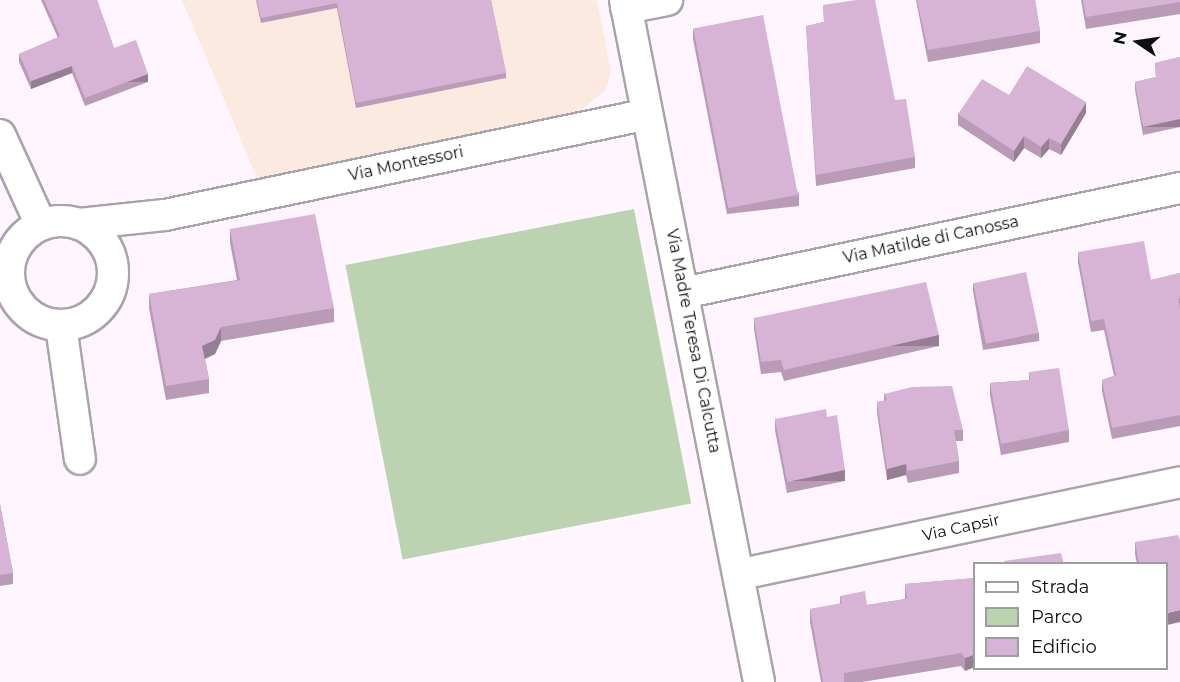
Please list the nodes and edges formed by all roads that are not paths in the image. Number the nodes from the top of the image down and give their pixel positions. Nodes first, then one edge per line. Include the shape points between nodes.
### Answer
1 (667, 0) edge
2 (625, 4) edge
3 (647, 114) junction
4 (0, 135) edge
5 (1180, 188) edge
6 (165, 215) junction
7 (79, 224) junction
8 (41, 225) junction
9 (113, 267) junction
10 (683, 293) junction
11 (61, 326) junction
12 (80, 459) dead end
13 (1180, 482) edge
14 (741, 574) junction
15 (759, 682) edge

1 - 2 street
2 - 3 street, Via Madre Teresa Di Calcutta
3 - 6 street, Via Montessori
3 - 10 street, Via Madre Teresa Di Calcutta
4 - 8 street
5 - 10 street, Via Matilde di Canossa
6 - 7 street, Via Montessori
6 - 9 street, Via Montessori via 124,238
7 - 8 street, Via Montessori
7 - 9 street via 102,240
8 - 11 street via 28,232 11,256 10,288 28,316
9 - 11 street, Via Montessori via 106,301 78,323
10 - 14 street, Via Madre Teresa Di Calcutta
11 - 12 street
13 - 14 street, Via Capsir
14 - 15 street, Via Madre Teresa Di Calcutta

